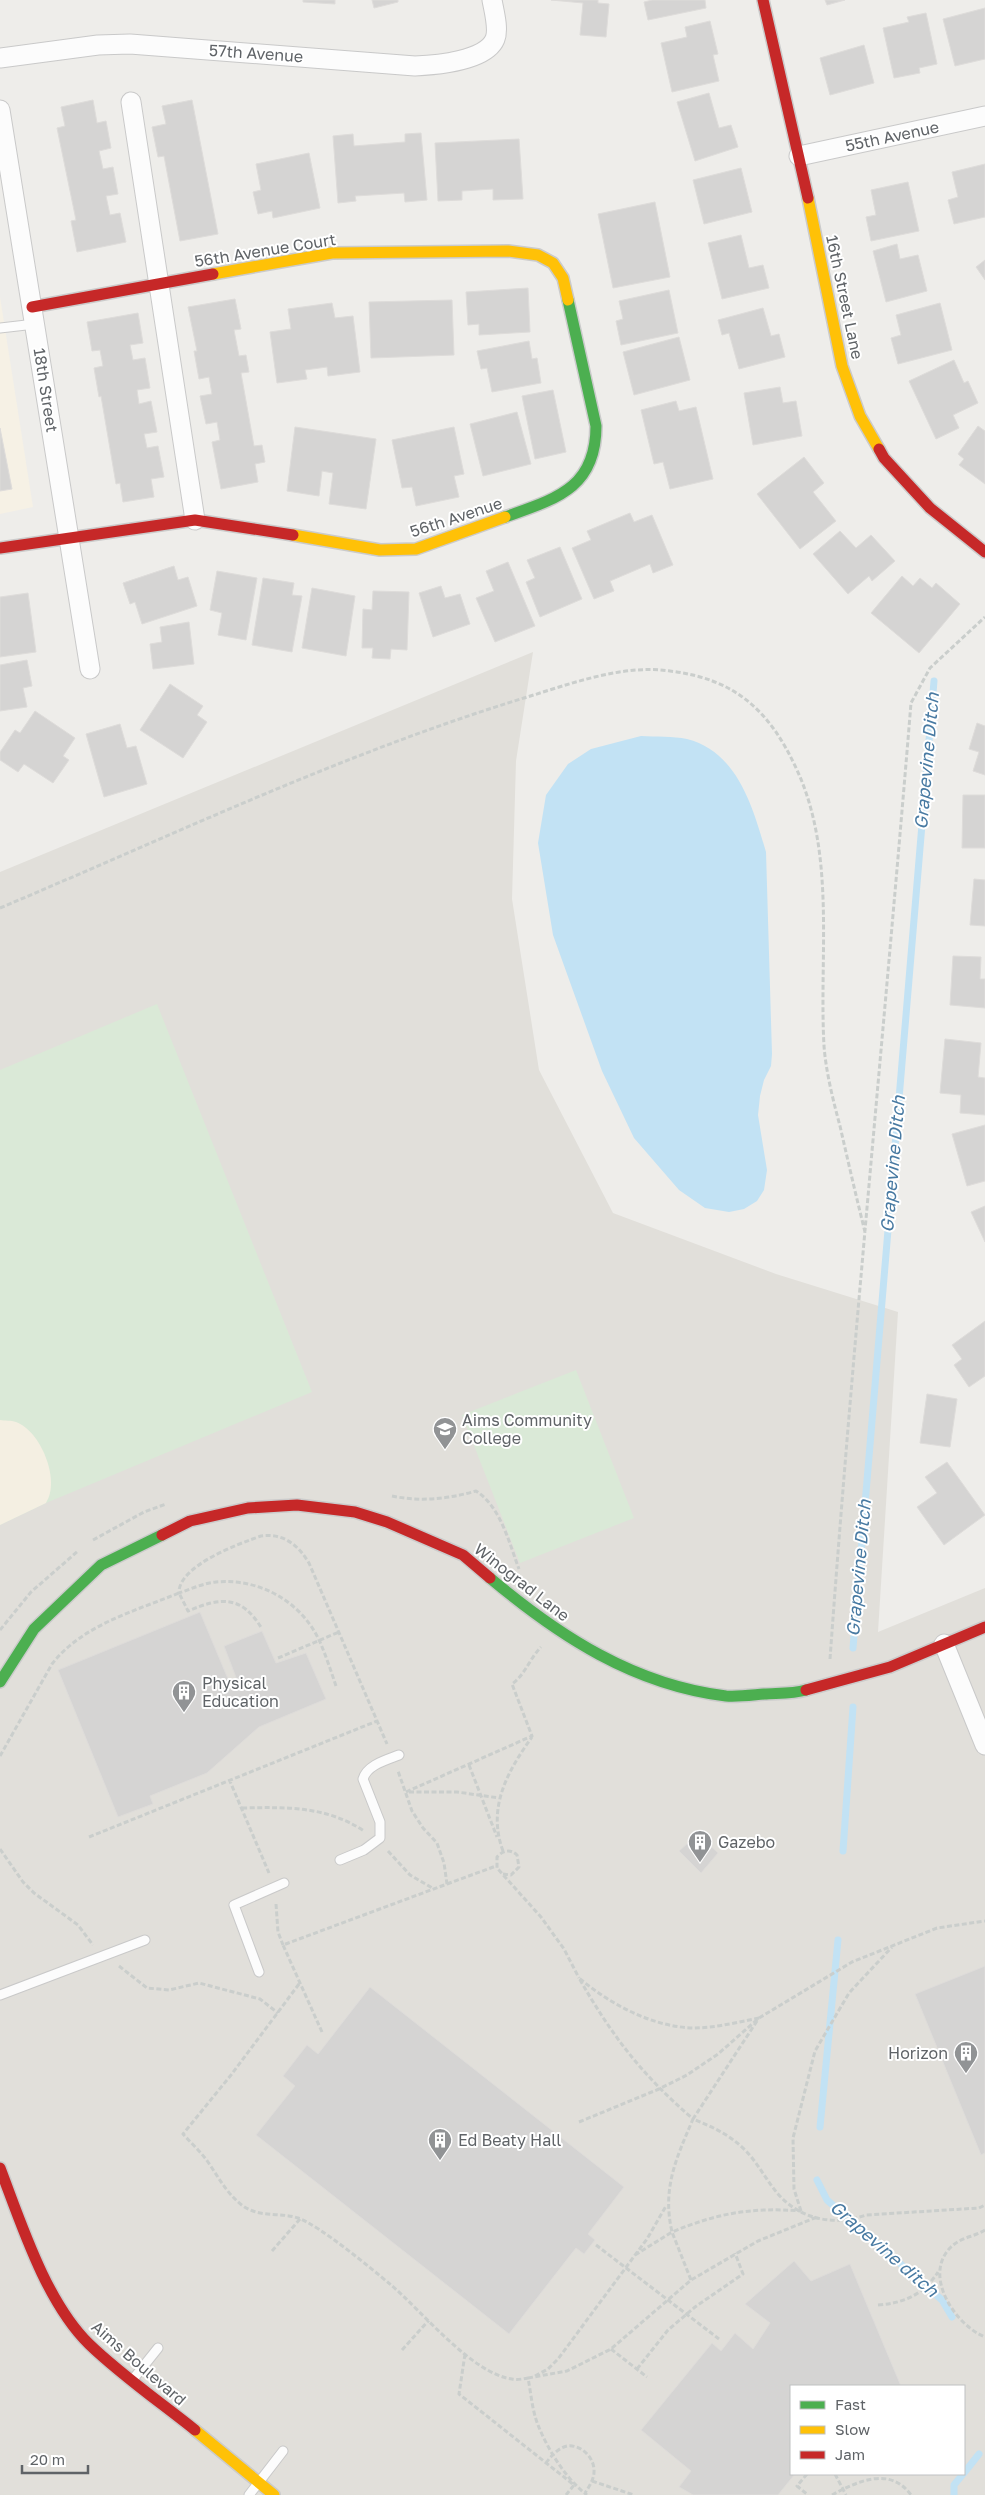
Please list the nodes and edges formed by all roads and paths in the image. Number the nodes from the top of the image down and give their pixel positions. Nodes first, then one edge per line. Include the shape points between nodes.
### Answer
1 (492, 0) edge
2 (763, 0) edge
3 (0, 58) edge
4 (131, 102) dead end
5 (0, 110) edge
6 (985, 116) edge
7 (799, 156) junction
8 (559, 271) joint
9 (160, 284) junction
10 (33, 316) junction
11 (0, 328) edge
12 (195, 520) junction
13 (70, 538) junction
14 (0, 548) edge
15 (985, 552) edge
16 (985, 617) edge
17 (90, 670) dead end
18 (0, 908) edge
19 (865, 1232) junction
20 (382, 1494) dead end
21 (272, 1506) junction
22 (520, 1571) dead end
23 (179, 1593) junction
24 (985, 1627) edge
25 (262, 1628) dead end
26 (557, 1630) junction
27 (339, 1632) dead end
28 (319, 1641) junction
29 (944, 1644) junction
30 (278, 1658) dead end
31 (0, 1682) edge
32 (829, 1684) junction
33 (336, 1686) dead end
34 (377, 1721) dead end
35 (532, 1736) junction
36 (985, 1745) edge
37 (399, 1755) dead end
38 (0, 1756) edge
39 (469, 1765) junction
40 (230, 1779) junction
41 (481, 1795) junction
42 (499, 1798) junction
43 (242, 1808) junction
44 (89, 1837) dead end
45 (377, 1841) junction
46 (503, 1851) junction
47 (340, 1860) dead end
48 (496, 1866) junction
49 (503, 1874) junction
50 (284, 1883) dead end
51 (447, 1884) dead end
52 (274, 1887) junction
53 (434, 1888) dead end
54 (985, 1921) edge
55 (145, 1940) dead end
56 (283, 1945) dead end
57 (892, 1947) junction
58 (259, 1972) dead end
59 (579, 1978) junction
60 (300, 1983) dead end
61 (0, 1996) edge
62 (759, 2018) junction
63 (660, 2090) junction
64 (693, 2118) junction
65 (579, 2122) dead end
66 (0, 2168) edge
67 (985, 2205) edge
68 (666, 2206) junction
69 (979, 2208) junction
70 (802, 2211) junction
71 (985, 2211) edge
72 (817, 2217) junction
73 (300, 2218) junction
74 (985, 2230) edge
75 (672, 2232) junction
76 (596, 2245) dead end
77 (272, 2251) dead end
78 (735, 2253) junction
79 (633, 2256) junction
80 (625, 2266) junction
81 (939, 2271) junction
82 (691, 2280) junction
83 (668, 2298) junction
84 (878, 2305) dead end
85 (687, 2314) junction
86 (429, 2320) junction
87 (985, 2338) edge
88 (719, 2339) dead end
89 (158, 2348) dead end
90 (611, 2349) junction
91 (402, 2350) dead end
92 (465, 2354) junction
93 (637, 2370) junction
94 (647, 2377) dead end
95 (528, 2378) junction
96 (132, 2380) junction
97 (282, 2451) dead end
98 (554, 2454) junction
99 (546, 2463) junction
100 (806, 2475) edge
101 (836, 2475) edge
102 (592, 2481) junction
103 (259, 2483) junction
104 (574, 2485) junction
105 (843, 2489) junction
106 (586, 2494) edge
107 (249, 2495) edge
108 (274, 2495) edge
109 (566, 2495) edge
110 (634, 2495) edge
111 (808, 2495) edge
112 (832, 2495) edge
113 (846, 2495) edge
114 (911, 2495) edge

1 - 3 street, 57th Avenue via 496,38 490,47 461,60 433,65 130,44
2 - 7 street, 16th Street Lane
4 - 9 street
5 - 10 street, 18th Street
6 - 7 street, 55th Avenue
7 - 15 street, 16th Street Lane via 842,366 860,416 884,458 930,508
8 - 9 street, 56th Avenue Court via 554,263 538,255 508,251 332,253
8 - 12 street, 56th Avenue via 596,426 596,446 584,476 574,487 548,502 416,549 380,550
9 - 10 street, 56th Avenue Court
9 - 12 street
10 - 11 lane
10 - 13 street, 18th Street
12 - 13 street, 56th Avenue
13 - 14 street, 56th Avenue
13 - 17 street, 18th Street
16 - 19 path via 930,668 911,704
18 - 19 path via 398,741 491,708 625,672 666,670 698,675 729,687 754,705 779,737 797,770 808,801 818,844 822,885 824,1050
19 - 32 path
20 - 22 path via 410,1500 453,1497 476,1491 485,1498 501,1522
21 - 23 path via 272,1535 249,1540 195,1567 182,1579
21 - 26 street, Winograd Lane via 326,1507 387,1522 463,1555
21 - 31 street, Winograd Lane via 190,1521 101,1565 34,1629
23 - 25 path via 188,1611 216,1601 242,1605 255,1616
23 - 28 path via 215,1582 266,1589 301,1614
23 - 38 path via 88,1632 61,1652
24 - 29 street, Winograd Lane
26 - 32 street, Winograd Lane via 591,1652 676,1686 727,1696 800,1692
26 - 35 path via 512,1684
27 - 28 path
28 - 30 path
28 - 33 path
29 - 32 street, Winograd Lane via 890,1667
29 - 36 street
34 - 40 path
35 - 39 path
35 - 42 path via 510,1770
37 - 45 lane via 368,1770 363,1779 380,1822
39 - 41 path
39 - 41 path via 406,1792
40 - 43 path
40 - 44 path
41 - 42 path
41 - 46 path
42 - 46 path via 496,1817
43 - 45 path via 321,1811 355,1826
43 - 52 path
45 - 47 lane
45 - 53 path via 410,1875
46 - 48 path via 497,1857
46 - 49 path via 514,1852 520,1863 514,1873
48 - 49 path
48 - 51 path
49 - 59 path via 542,1917
50 - 52 lane
52 - 56 path via 277,1927
52 - 58 lane via 234,1904
54 - 57 path via 937,1928
55 - 61 lane
57 - 62 path via 852,1962
57 - 70 path via 849,1993 814,2051 793,2138 794,2189
59 - 62 path via 640,2016 668,2024 694,2028
59 - 63 path via 603,2020
60 - 73 path via 183,2134 206,2160 227,2193 245,2207 264,2215
62 - 63 path via 718,2054
62 - 64 path
63 - 64 path
63 - 65 path
64 - 68 path via 676,2158
64 - 70 path via 722,2131 735,2141 778,2194
66 - 96 street, Aims Boulevard via 41,2274 68,2320 88,2343
67 - 69 path
68 - 75 path
68 - 79 path
69 - 71 path
69 - 72 path via 866,2215 830,2222
70 - 72 path
70 - 75 path via 769,2209 722,2214
72 - 78 path
73 - 77 path
73 - 86 path via 391,2285
74 - 81 path via 962,2238 950,2247
75 - 79 path
75 - 82 path
76 - 80 path
78 - 82 path
78 - 85 path via 743,2274
79 - 80 path
80 - 83 path
80 - 95 path via 558,2359 548,2369
81 - 84 path via 931,2283 910,2299 897,2304
81 - 87 path via 939,2282 955,2313 975,2334
82 - 83 path
83 - 85 path
83 - 90 path
85 - 88 path
85 - 93 path via 668,2330
86 - 91 path
86 - 92 path
89 - 96 lane
90 - 93 path
90 - 95 path via 567,2371
92 - 95 path via 491,2372 512,2380
92 - 99 path via 458,2394
93 - 94 path
95 - 98 path via 537,2423
96 - 103 street, Aims Boulevard
97 - 103 lane
98 - 99 path
98 - 102 path via 568,2446 580,2448 594,2464
98 - 104 path
99 - 104 path
100 - 111 path via 797,2486
101 - 105 path
102 - 106 path
102 - 110 path
103 - 107 lane
103 - 108 street, Aims Boulevard
104 - 106 path
104 - 109 path
105 - 112 path
105 - 113 path
105 - 114 path via 880,2477 902,2484

